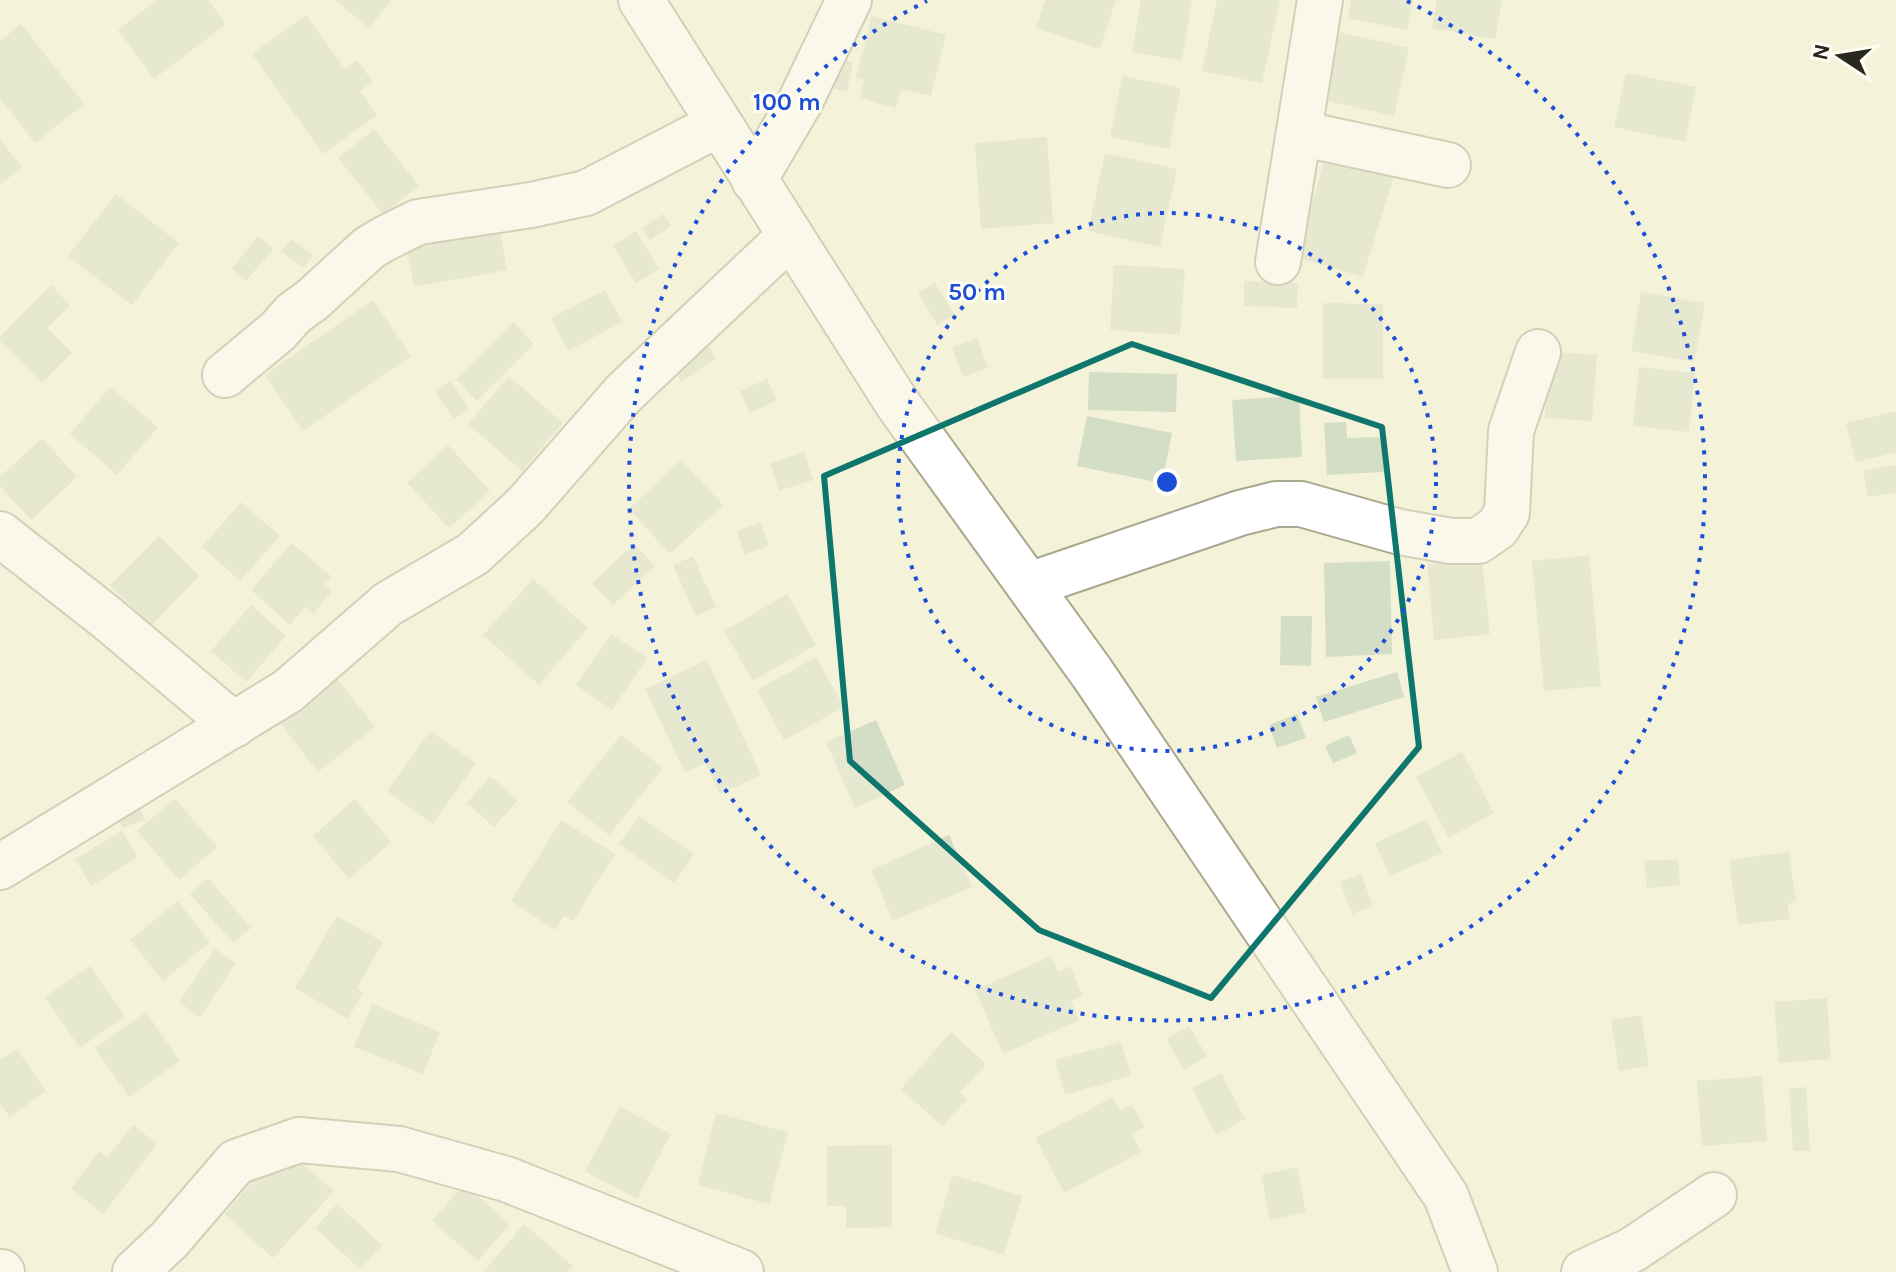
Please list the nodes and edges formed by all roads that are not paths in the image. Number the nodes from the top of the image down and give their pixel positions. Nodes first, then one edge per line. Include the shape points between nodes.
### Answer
1 (641, 0) edge
2 (849, 0) edge
3 (1320, 0) edge
4 (719, 124) junction
5 (1299, 133) junction
6 (1448, 165) dead end
7 (754, 180) junction
8 (790, 236) junction
9 (1278, 262) dead end
10 (1538, 352) dead end
11 (225, 375) dead end
12 (0, 534) edge
13 (1029, 585) junction
14 (234, 725) junction
15 (0, 867) edge
16 (1714, 1195) dead end
17 (135, 1272) edge
18 (741, 1272) edge
19 (1475, 1272) edge
20 (1584, 1272) edge

1 - 4 street
2 - 7 street via 800,102
3 - 5 street
4 - 7 street
4 - 11 street via 586,193 418,222 384,239
5 - 6 street
5 - 9 street
7 - 8 street
8 - 13 street via 897,403
8 - 14 street via 624,393 525,506 473,554 388,604 288,691
10 - 13 street via 1511,431 1507,513 1478,541 1400,532 1301,504 1276,504
12 - 14 street
13 - 19 street via 1446,1196
14 - 15 street
16 - 20 street via 1632,1250
17 - 18 street via 236,1162 299,1140 399,1149 506,1179

